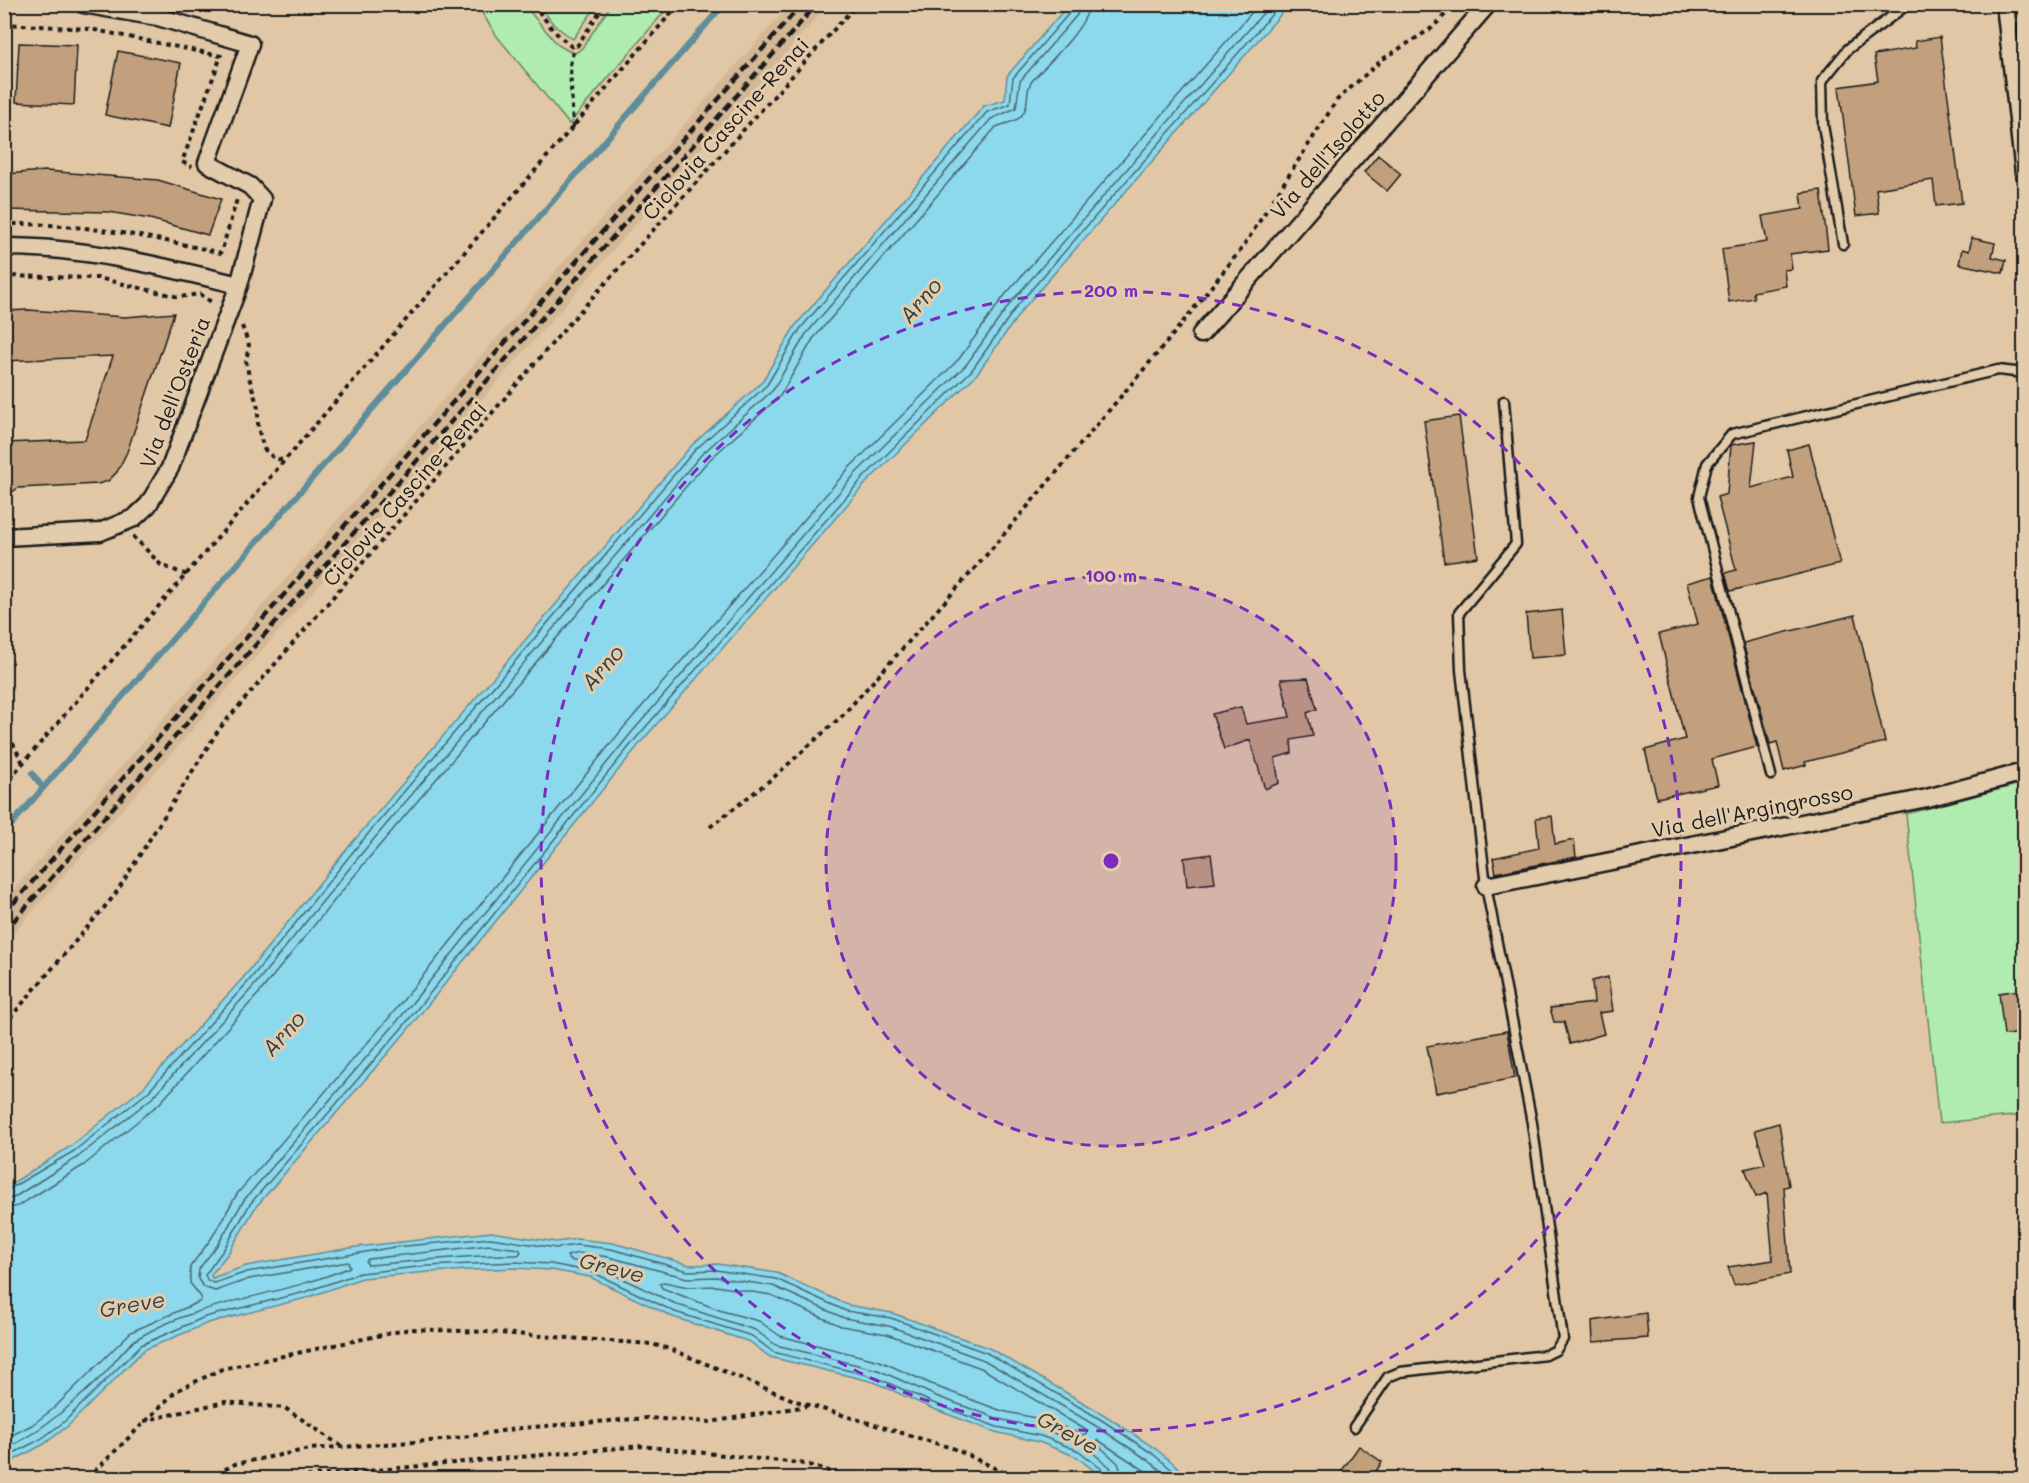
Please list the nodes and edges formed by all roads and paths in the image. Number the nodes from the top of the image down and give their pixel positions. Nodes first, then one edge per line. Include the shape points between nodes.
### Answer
1 (83, 4) edge
2 (533, 4) edge
3 (605, 4) edge
4 (680, 4) edge
5 (857, 4) edge
6 (1455, 4) edge
7 (1488, 4) edge
8 (1908, 4) edge
9 (2005, 4) edge
10 (7, 24) edge
11 (574, 47) junction
12 (573, 128) junction
13 (4, 153) edge
14 (203, 172) dead end
15 (2025, 173) edge
16 (236, 195) dead end
17 (4, 224) edge
18 (1843, 244) dead end
19 (4, 248) edge
20 (4, 276) edge
21 (239, 285) junction
22 (224, 311) junction
23 (1201, 334) dead end
24 (2025, 373) edge
25 (1504, 401) dead end
26 (286, 461) junction
27 (117, 527) junction
28 (4, 537) edge
29 (186, 575) junction
30 (4, 727) edge
31 (23, 763) junction
32 (2025, 772) edge
33 (1771, 775) dead end
34 (4, 785) edge
35 (710, 827) dead end
36 (1486, 886) junction
37 (4, 1025) edge
38 (811, 1405) junction
39 (143, 1421) junction
40 (1354, 1427) dead end
41 (342, 1446) junction
42 (289, 1478) edge
43 (88, 1479) edge
44 (209, 1479) edge
45 (852, 1479) edge
46 (1015, 1479) edge

1 - 21 street, Via dell'Osteria via 158,17 250,44 207,163 250,186 262,199
2 - 11 path via 554,31
3 - 11 path
4 - 12 path
5 - 37 path, Ciclovia Cascine-Renai via 575,317 219,729 114,896
6 - 35 path via 1432,28 1383,59 1337,100 1243,247 1167,342 983,559 842,716
7 - 23 street, Via dell'Isolotto
8 - 18 lane via 1848,49 1822,81 1823,125
9 - 15 street
10 - 13 path
10 - 14 path via 90,29 221,56 182,162
11 - 12 path via 570,65
12 - 26 path
16 - 17 path via 238,201 221,253 156,237 90,227
19 - 21 street via 53,248 118,256
20 - 22 path via 98,278 178,297 200,294
21 - 22 street, Via dell'Osteria
22 - 26 path via 239,318 249,345 246,361 264,449 274,458
22 - 27 street, Via dell'Osteria via 160,489 134,518
24 - 33 lane via 1998,370 1732,434 1707,464 1699,497
25 - 36 lane via 1516,544 1459,613 1461,670
26 - 29 path
27 - 28 street, Via dell'Osteria via 100,532
27 - 29 path via 134,537 161,565
29 - 31 path
30 - 31 path
31 - 34 path
32 - 36 street, Via dell'Argingrosso via 1927,798
36 - 40 lane via 1532,1123 1563,1339 1556,1350 1546,1354 1400,1372 1388,1377
38 - 39 path via 651,1344 410,1329 222,1369 176,1391
38 - 41 path via 710,1422 647,1418 521,1428 443,1440
38 - 46 path via 955,1449
39 - 41 path via 224,1402 285,1408
39 - 43 path
41 - 44 path via 235,1464
42 - 45 path via 641,1446 806,1464

